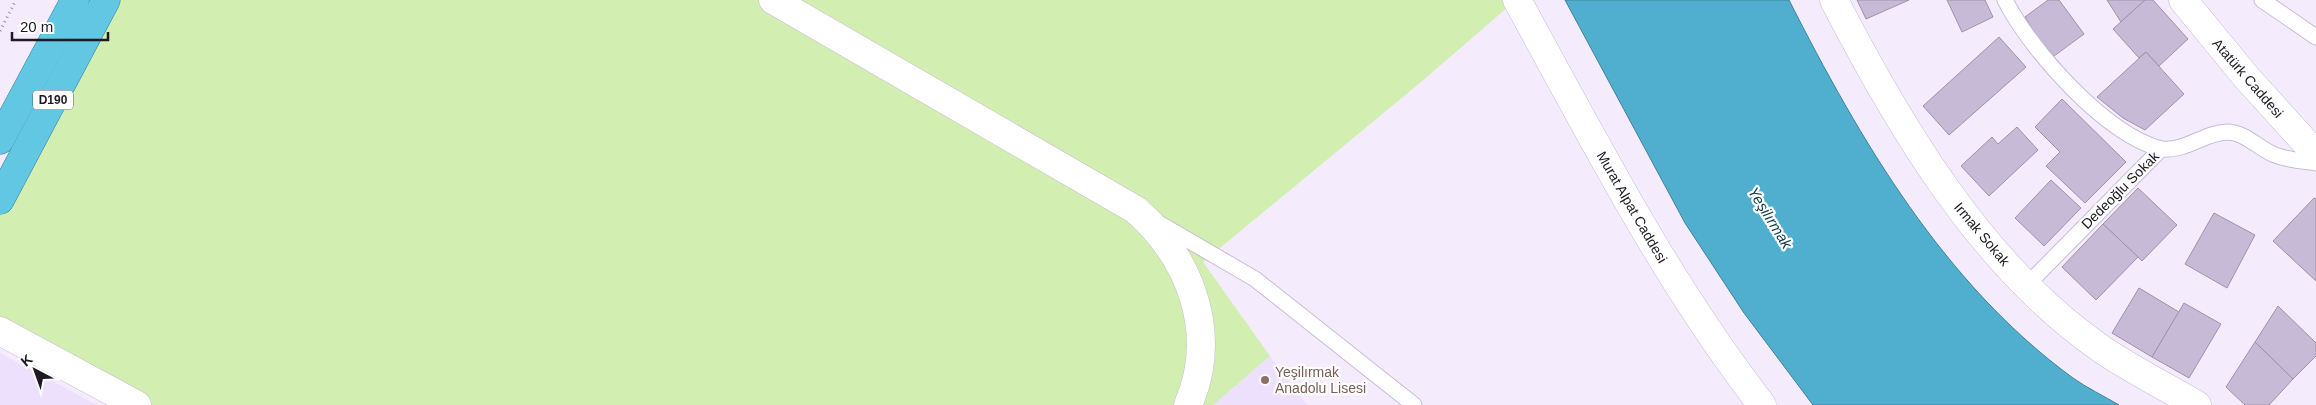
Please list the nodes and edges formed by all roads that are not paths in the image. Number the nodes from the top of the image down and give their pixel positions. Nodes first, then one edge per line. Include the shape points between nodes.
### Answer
1 (74, 0) edge
2 (106, 0) edge
3 (773, 0) edge
4 (1517, 0) edge
5 (1834, 0) edge
6 (2005, 0) edge
7 (2182, 0) edge
8 (2262, 0) edge
9 (2316, 37) edge
10 (0, 140) edge
11 (2161, 149) junction
12 (2316, 154) edge
13 (2316, 163) edge
14 (0, 200) edge
15 (1136, 210) junction
16 (2027, 285) junction
17 (0, 331) edge
18 (137, 405) edge
19 (1188, 405) edge
20 (1414, 405) edge
21 (1762, 405) edge
22 (2198, 405) edge

1 - 10 highway, D190
2 - 14 highway, D190
3 - 15 street
4 - 21 street, Murat Alpat Caddesi via 1651,242 1711,336
5 - 16 street, Irmak Sokak via 1931,168 1973,226
6 - 11 lane via 2031,43 2083,99 2137,140
7 - 12 street, Atatürk Caddesi
8 - 9 lane
11 - 13 lane, Dedeoğlu Sokak via 2178,149 2227,132 2236,133 2275,155
11 - 16 lane, Dedeoğlu Sokak
15 - 19 street via 1156,227 1172,248 1194,296 1200,348 1198,374
15 - 20 lane via 1256,279
16 - 22 street, Irmak Sokak via 2100,348
17 - 18 street

